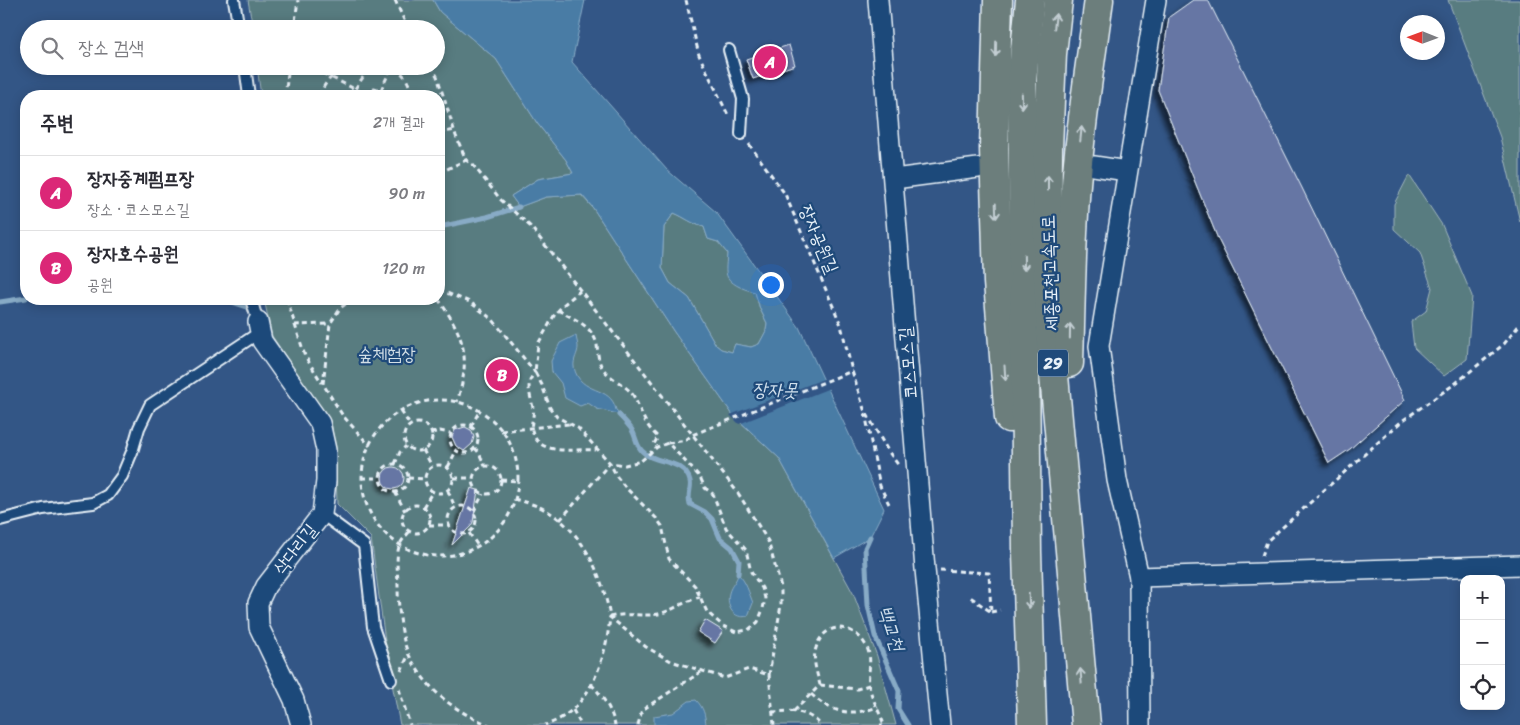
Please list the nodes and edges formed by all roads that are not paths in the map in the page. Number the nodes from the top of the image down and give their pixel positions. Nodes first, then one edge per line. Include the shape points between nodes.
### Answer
1 (234, 0) edge
2 (878, 0) edge
3 (998, 0) edge
4 (1030, 0) edge
5 (1058, 0) edge
6 (1099, 0) edge
7 (1156, 0) edge
8 (237, 20) edge
9 (729, 50) dead end
10 (246, 75) edge
11 (248, 90) edge
12 (741, 134) road end
13 (1094, 166) dead end
14 (978, 168) dead end
15 (1127, 171) junction
16 (894, 179) junction
17 (254, 305) edge
18 (259, 327) junction
19 (322, 514) junction
20 (0, 520) edge
21 (1027, 552) junction
22 (1070, 554) junction
23 (1520, 565) edge
24 (1139, 577) junction
25 (395, 681) road end
26 (301, 725) edge
27 (940, 725) edge
28 (1032, 725) edge
29 (1086, 725) edge
30 (1140, 725) edge

1 - 8 lane
2 - 16 street, 코스모스길
3 -> 21 highway via 994,148 998,282 1009,419
4 -> 21 highway, 세종포천고속도로 / 29 via 1022,81
22 -> 5 highway, 세종포천고속도로 / 29 via 1047,260 1048,148
22 -> 6 highway via 1074,502 1069,364 1072,256 1083,114
7 - 15 street
9 - 12 lane via 743,99
10 - 11 lane
13 - 15 street
14 - 16 street
15 - 24 street via 1099,346 1117,480
16 - 27 street, 코스모스길
17 - 18 lane
18 - 19 street, 삭다리길 via 262,340 320,423 326,450
18 - 20 lane via 150,405 122,476 108,495 93,503 43,509
19 - 25 lane via 364,545 374,627
19 - 26 street, 삭다리길 via 266,586 258,604 259,627 294,700
21 -> 28 highway, 세종포천고속도로 / 29
29 -> 22 highway, 세종포천고속도로 / 29
23 - 24 street
24 - 30 street

